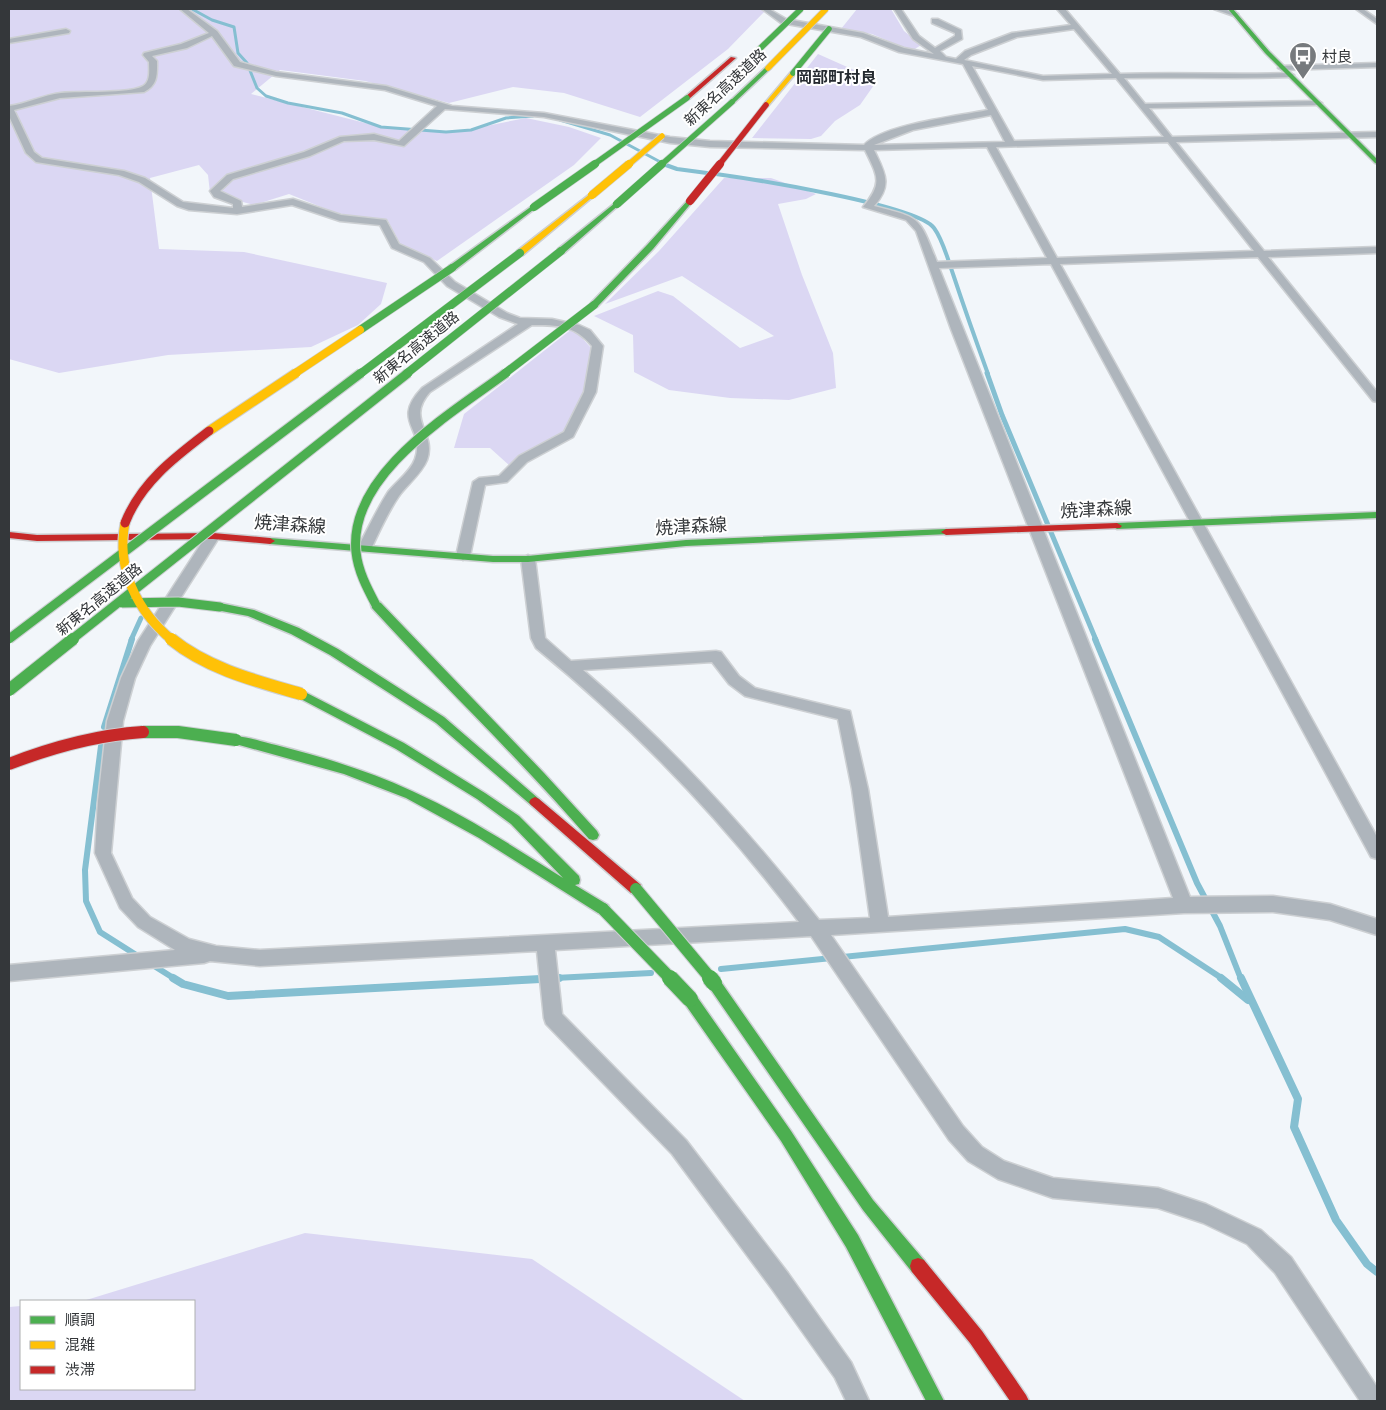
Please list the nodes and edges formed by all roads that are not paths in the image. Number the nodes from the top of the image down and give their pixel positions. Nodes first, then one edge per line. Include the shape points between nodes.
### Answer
1 (183, 9) edge
2 (765, 9) edge
3 (789, 9) edge
4 (800, 9) edge
5 (826, 9) edge
6 (898, 9) edge
7 (1061, 9) edge
8 (1218, 9) edge
9 (1359, 9) edge
10 (1232, 11) edge
11 (840, 16) dead end
12 (935, 21) dead end
13 (1377, 22) edge
14 (1076, 26) junction
15 (66, 31) dead end
16 (214, 33) junction
17 (9, 41) edge
18 (936, 50) junction
19 (946, 59) junction
20 (962, 62) junction
21 (1377, 65) edge
22 (1286, 72) junction
23 (732, 75) dead end
24 (1117, 75) junction
25 (1318, 103) junction
26 (443, 106) junction
27 (1143, 106) junction
28 (9, 108) edge
29 (993, 112) junction
30 (668, 131) dead end
31 (1349, 134) junction
32 (1377, 134) edge
33 (1169, 140) junction
34 (990, 144) junction
35 (1011, 144) junction
36 (868, 148) junction
37 (1377, 162) edge
38 (237, 211) junction
39 (1377, 250) edge
40 (1263, 255) junction
41 (1055, 260) junction
42 (931, 265) junction
43 (530, 321) junction
44 (1377, 400) edge
45 (1377, 515) edge
46 (1196, 521) junction
47 (1035, 530) junction
48 (9, 535) edge
49 (213, 536) junction
50 (365, 548) junction
51 (463, 556) junction
52 (528, 559) junction
53 (93, 605) dead end
54 (74, 608) dead end
55 (9, 626) edge
56 (9, 639) edge
57 (569, 666) junction
58 (9, 690) edge
59 (9, 764) edge
60 (1377, 852) edge
61 (636, 889) junction
62 (1184, 905) junction
63 (603, 909) junction
64 (880, 925) junction
65 (1377, 927) edge
66 (815, 928) junction
67 (545, 943) junction
68 (216, 954) junction
69 (9, 973) edge
70 (858, 1401) edge
71 (935, 1401) edge
72 (1020, 1401) edge
73 (1373, 1401) edge

1 - 16 street
2 - 19 street via 784,21 864,35 902,50
3 - 63 main road, bridge via 687,98 452,268 187,449 145,488 126,521 122,550 126,575 137,602 156,626 183,648 214,667 301,694 434,766 515,820
4 - 23 main road, 新東名高速道路, bridge
5 - 58 main road, 新東名高速道路, bridge via 732,102 617,204
6 - 18 street via 911,31
7 - 14 street
8 - 10 street
9 - 13 street
10 - 22 main road
11 - 61 main road, bridge via 650,247 594,305 431,429 390,468 359,520 355,555 360,578 376,606 413,649 560,795
12 - 18 street via 953,28 959,37
14 - 20 street via 1015,34 1002,42 968,53
14 - 24 street
15 - 17 street
16 - 26 street via 237,64 258,71 386,88
16 - 28 street via 184,46 147,55 153,61 153,81 142,90 45,96
18 - 19 street
19 - 20 street
20 - 24 street via 1043,78
20 - 29 street
21 - 22 street
22 - 24 street via 1245,77
22 - 25 main road
24 - 27 street
25 - 27 street
25 - 31 main road
26 - 36 street via 544,114 670,140
26 - 38 street via 401,144 374,137 343,139 307,154 230,177 215,191 216,195 238,203
27 - 33 street
28 - 38 street via 30,153 40,160 121,173 142,180 189,207
29 - 35 street
29 - 36 street via 879,137
30 - 56 main road, 新東名高速道路, bridge via 520,253
31 - 32 street
31 - 33 street
31 - 37 main road
33 - 35 street
33 - 40 street
34 - 35 street
34 - 36 street
34 - 41 street
36 - 42 street via 883,182 878,198 868,207 897,213 915,223
38 - 43 street via 293,202 340,218 383,222 395,246 426,260 451,284 503,315
39 - 40 street
40 - 41 street
40 - 44 street
41 - 42 street
41 - 46 street
42 - 47 street
43 - 50 street via 426,390 416,401 413,415 423,443 421,460 393,495
43 - 51 street via 575,327 586,332 598,346 590,392 568,434 523,460 503,479 479,482
45 - 46 main road, 焼津森線
46 - 47 main road, 焼津森線
46 - 60 street
47 - 52 main road, 焼津森線 via 686,543
47 - 62 street
48 - 49 main road, 焼津森線 via 36,538
49 - 50 main road, 焼津森線
49 - 68 street via 143,645 128,678 115,721 104,853 114,882 126,903 144,922 185,946
50 - 51 main road, 焼津森線
51 - 52 main road, 焼津森線
52 - 57 street via 538,638
53 - 61 main road, bridge via 151,602 220,607 250,613 295,630 440,720
54 - 55 main road, bridge
57 - 64 street via 716,656 734,680 750,692 846,715
57 - 66 street via 640,728 695,785
59 - 63 main road, bridge via 61,744 125,732 179,731 236,740 315,760 409,795 446,813
61 - 72 main road, bridge via 714,982 868,1205 976,1337
62 - 64 street
62 - 65 street via 1273,904 1330,912
63 - 71 main road, bridge via 690,999 786,1136 852,1241
64 - 66 street
66 - 67 street
66 - 73 street via 956,1133 975,1154 998,1169 1053,1188 1158,1198 1206,1214 1254,1237 1283,1265
67 - 68 street via 260,958
67 - 70 street via 553,1018 679,1147 780,1281 837,1362
68 - 69 street

